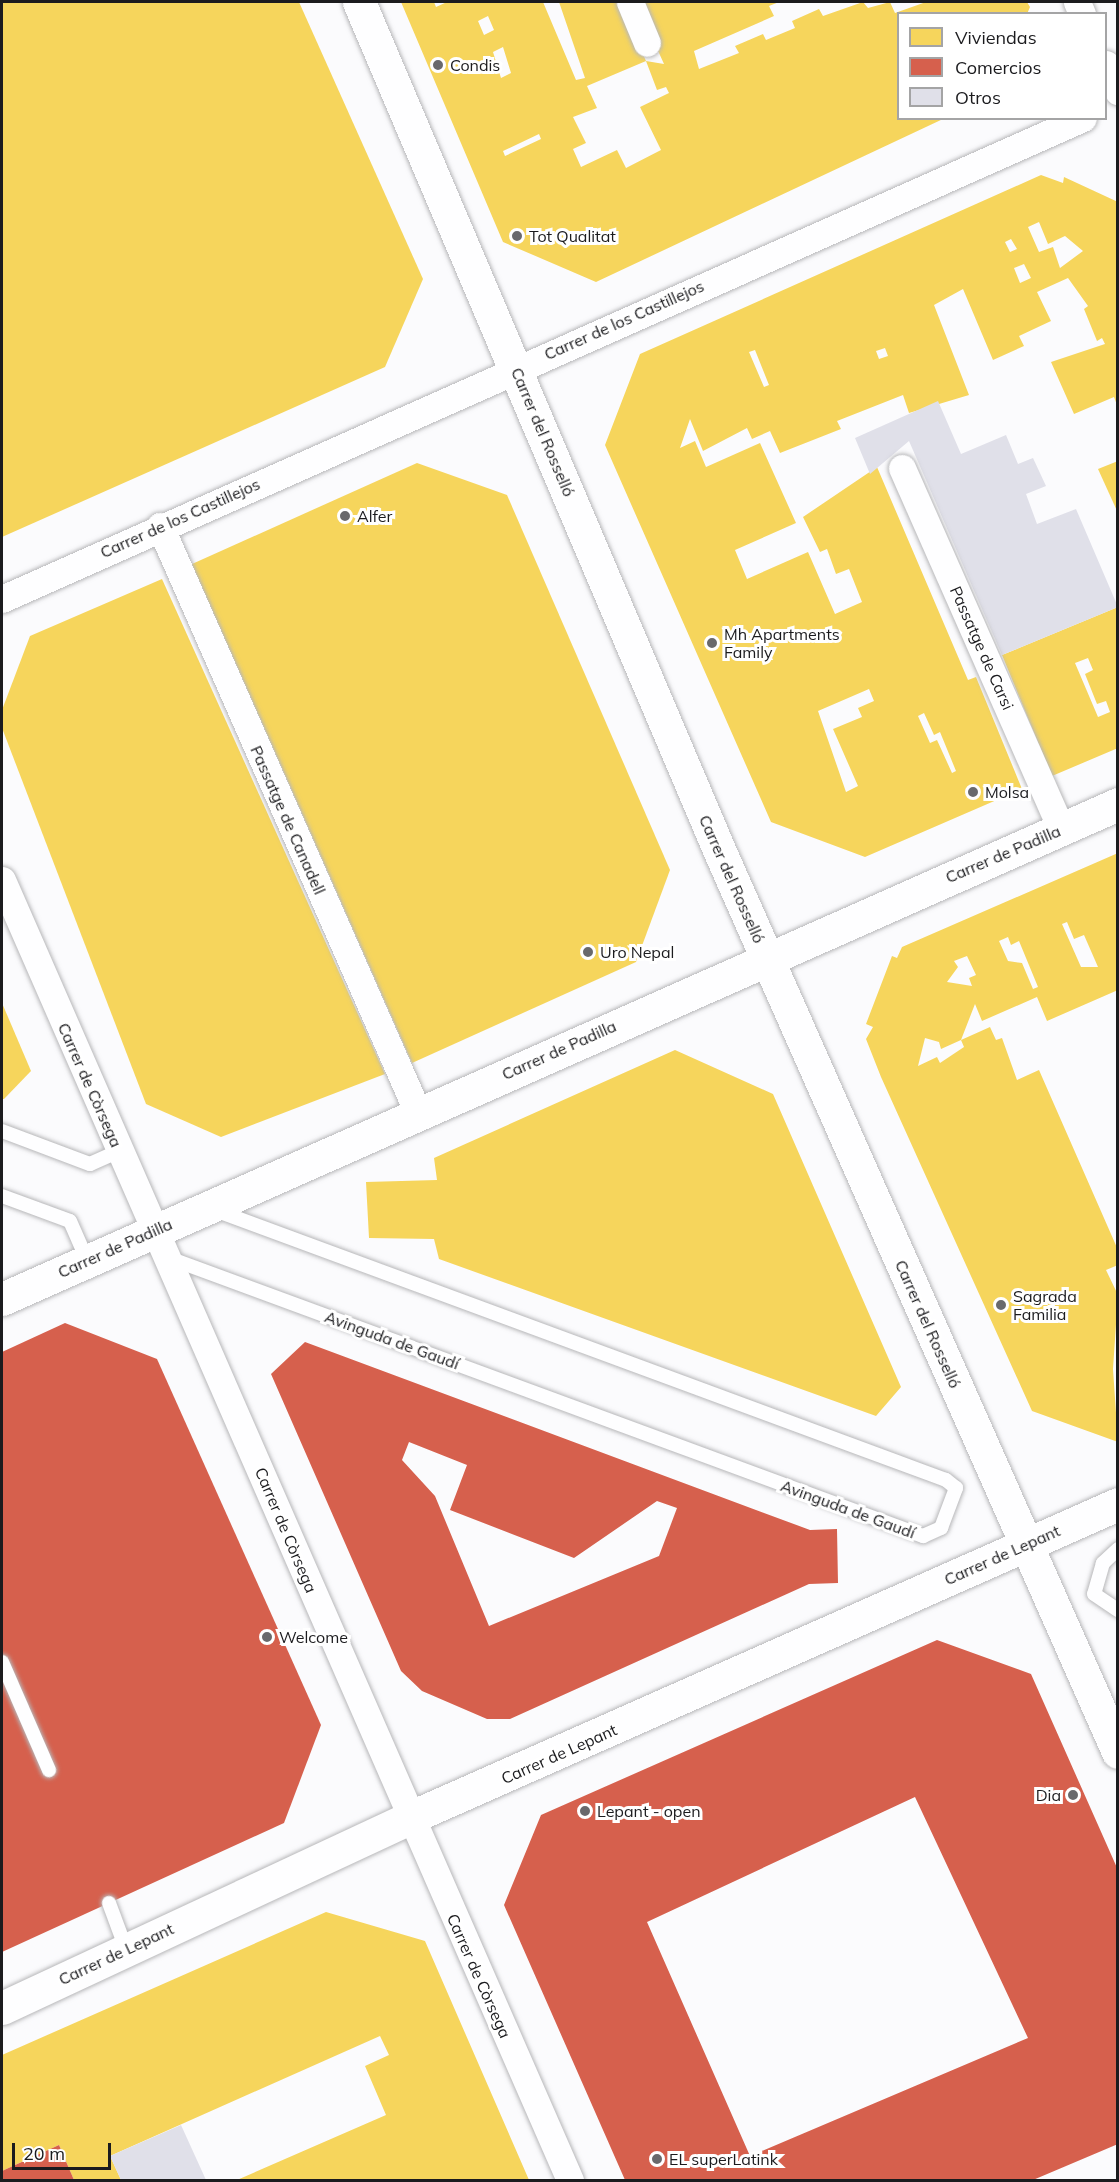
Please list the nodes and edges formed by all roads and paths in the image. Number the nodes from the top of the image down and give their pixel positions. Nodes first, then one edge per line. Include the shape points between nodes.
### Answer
1 (359, 2) edge
2 (630, 2) edge
3 (647, 43) dead end
4 (1107, 66) edge
5 (1118, 91) edge
6 (1078, 120) edge
7 (515, 369) junction
8 (902, 468) dead end
9 (160, 526) junction
10 (2, 599) edge
11 (1118, 804) edge
12 (1061, 829) junction
13 (2, 880) edge
14 (766, 957) junction
15 (418, 1113) junction
16 (2, 1131) edge
17 (119, 1152) junction
18 (2, 1196) edge
19 (208, 1208) junction
20 (161, 1244) junction
21 (87, 1260) junction
22 (2, 1299) edge
23 (1118, 1504) edge
24 (1025, 1546) junction
25 (1118, 1549) edge
26 (1118, 1610) edge
27 (2, 1662) edge
28 (1118, 1752) edge
29 (49, 1770) dead end
30 (409, 1818) junction
31 (109, 1903) dead end
32 (126, 1949) junction
33 (2, 2008) edge
34 (570, 2181) edge

1 - 7 main road, Carrer del Rosselló
2 - 3 street
4 - 5 street
6 - 7 street, Carrer de los Castillejos
7 - 9 street, Carrer de los Castillejos
7 - 14 main road, Carrer del Rosselló
8 - 12 street, Passatge de Carsi
9 - 10 street, Carrer de los Castillejos
9 - 15 street, Passatge de Canadell
11 - 12 main road, Carrer de Padilla
12 - 14 main road, Carrer de Padilla
13 - 17 street, Carrer de Còrsega
14 - 15 main road, Carrer de Padilla
14 - 24 main road, Carrer del Rosselló
15 - 19 main road, Carrer de Padilla
16 - 17 lane via 90,1164
17 - 20 street, Carrer de Còrsega
18 - 21 lane via 70,1221
19 - 20 main road, Carrer de Padilla
19 - 20 lane, Avinguda de Gaudí via 946,1480 956,1488 941,1528 923,1536
20 - 21 main road, Carrer de Padilla
20 - 30 street, Carrer de Còrsega
21 - 22 main road, Carrer de Padilla
23 - 24 main road, Carrer de Lepant
24 - 28 main road, Carrer del Rosselló
24 - 30 main road, Carrer de Lepant
25 - 26 lane via 1103,1563 1095,1594
27 - 29 lane
30 - 32 main road, Carrer de Lepant
30 - 34 street, Carrer de Còrsega
31 - 32 lane
32 - 33 main road, Carrer de Lepant

